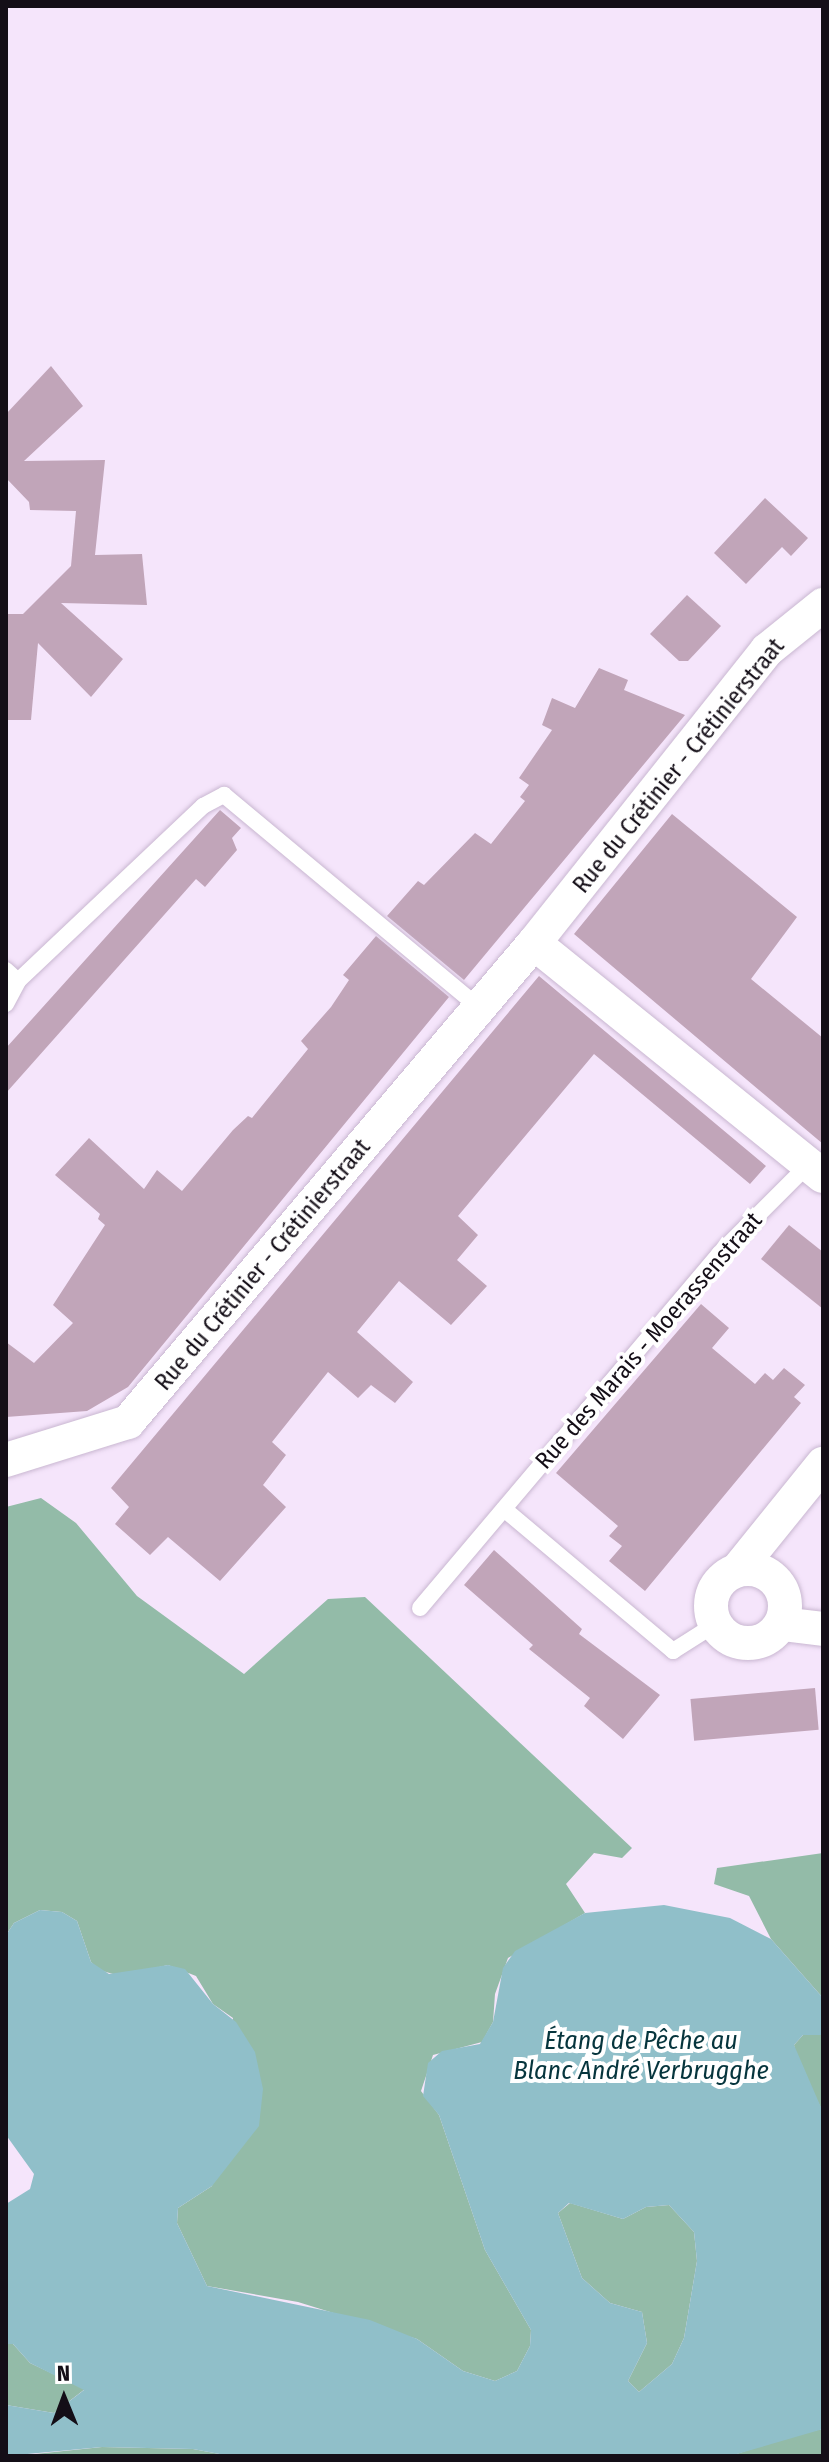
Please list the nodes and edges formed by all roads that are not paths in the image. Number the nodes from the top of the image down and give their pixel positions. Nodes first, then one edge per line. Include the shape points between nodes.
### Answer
1 (823, 605) edge
2 (534, 943) junction
3 (12, 975) edge
4 (6, 1004) edge
5 (480, 1008) junction
6 (816, 1170) edge
7 (6, 1460) edge
8 (823, 1464) edge
9 (504, 1509) junction
10 (739, 1568) junction
11 (420, 1608) dead end
12 (782, 1624) junction
13 (714, 1625) junction
14 (823, 1629) edge

1 - 2 street, Rue du Crétinier - Crétinierstraat via 767,650
2 - 5 street, Rue du Crétinier - Crétinierstraat
2 - 6 street, Rue des Marais - Moerassenstraat
3 - 4 lane
3 - 5 lane via 203,806 224,795
5 - 7 street, Rue du Crétinier - Crétinierstraat via 128,1422
6 - 9 lane, Rue des Marais - Moerassenstraat via 719,1254
8 - 10 street
9 - 11 lane, Rue des Marais - Moerassenstraat
9 - 13 lane via 673,1651
10 - 12 street via 764,1571 778,1582 786,1601
10 - 13 street via 722,1578 709,1600
12 - 13 street via 753,1644 726,1638
12 - 14 street

